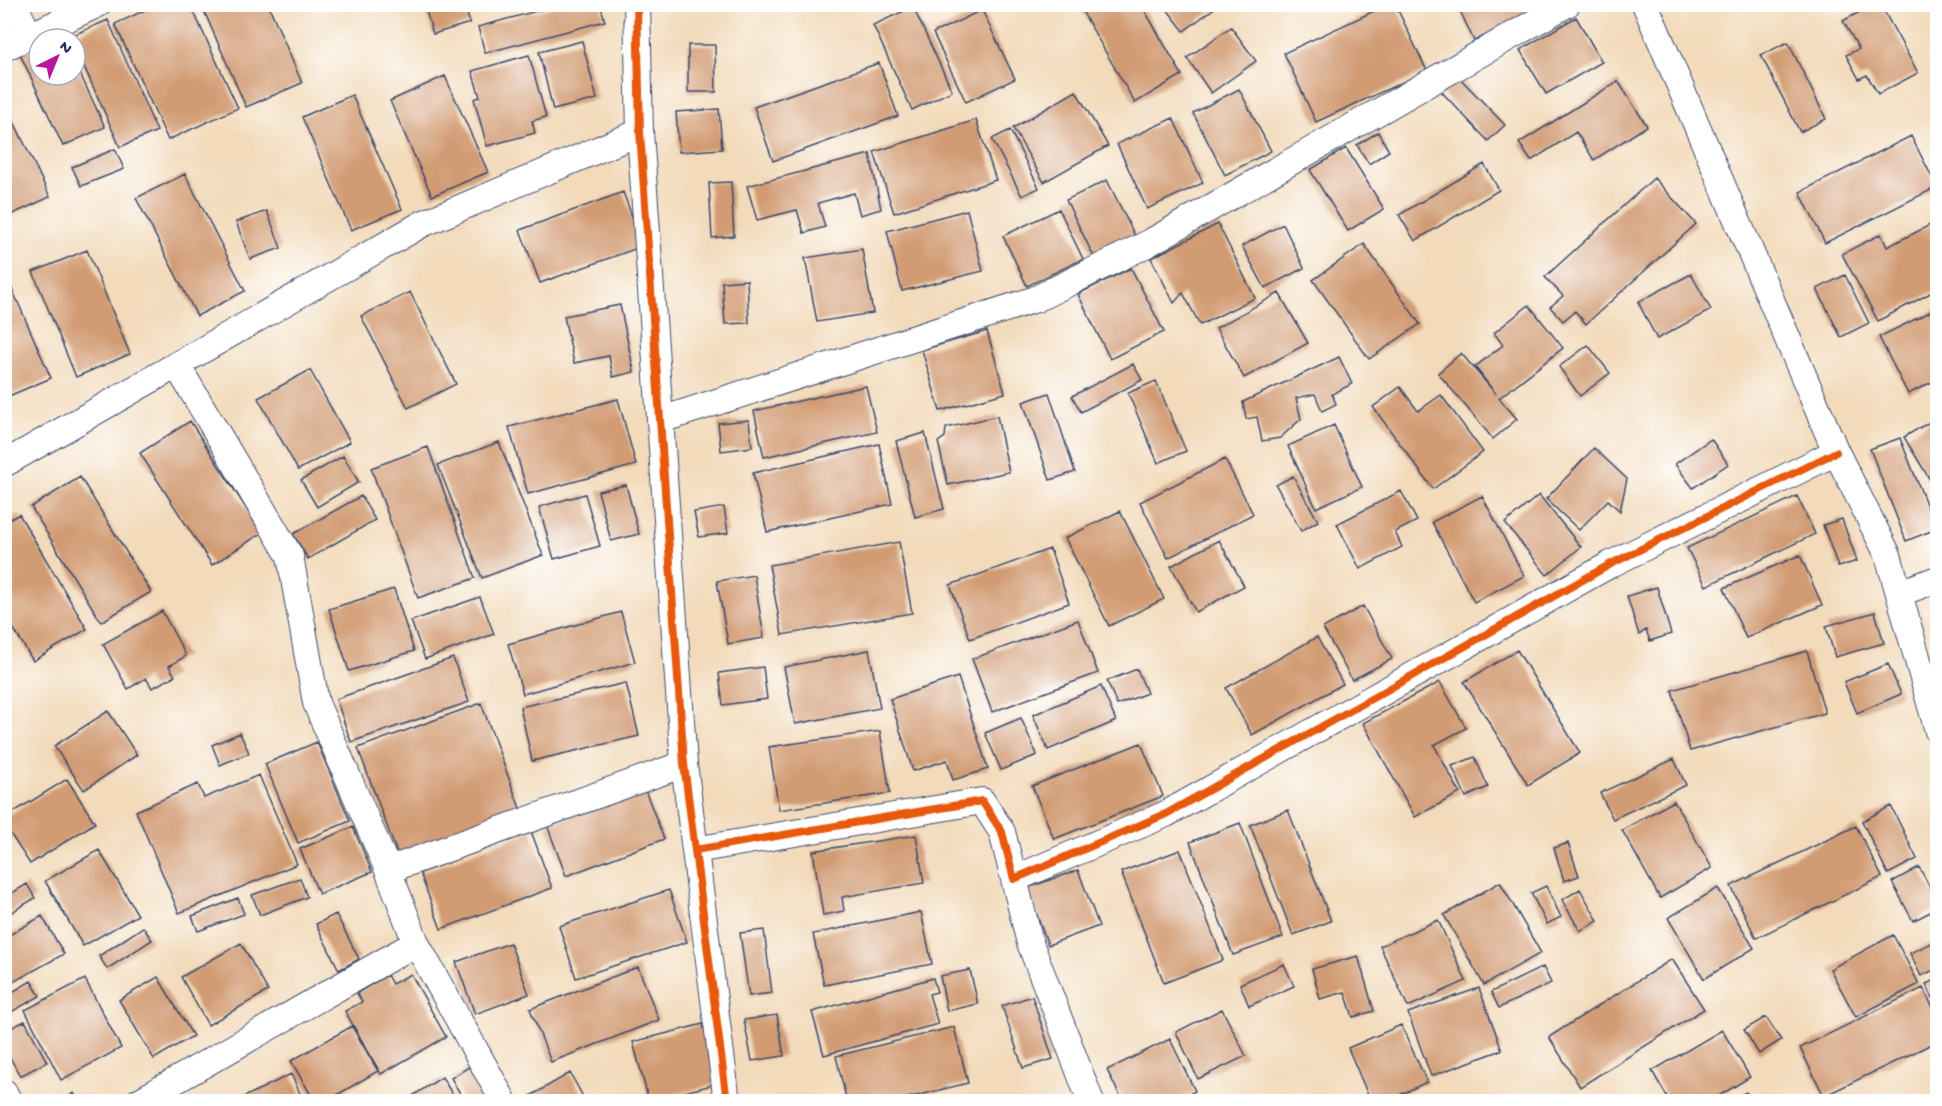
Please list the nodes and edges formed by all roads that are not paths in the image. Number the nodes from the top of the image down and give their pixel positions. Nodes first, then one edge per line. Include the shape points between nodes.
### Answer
1 (14, 4) edge
2 (98, 4) edge
3 (637, 4) edge
4 (1568, 4) edge
5 (1645, 4) edge
6 (47, 27) edge
7 (27, 31) edge
8 (27, 36) edge
9 (4, 48) edge
10 (640, 132) junction
11 (178, 366) junction
12 (661, 420) junction
13 (1836, 452) junction
14 (4, 464) edge
15 (1938, 579) edge
16 (1900, 594) junction
17 (1938, 731) edge
18 (684, 764) junction
19 (695, 850) junction
20 (388, 870) junction
21 (1014, 879) junction
22 (416, 943) junction
23 (4, 1092) edge
24 (9, 1101) edge
25 (138, 1101) edge
26 (504, 1101) edge
27 (728, 1101) edge
28 (1091, 1101) edge

1 - 7 street
2 - 6 street
3 - 10 street
4 - 12 street via 1149,243 1036,298
5 - 13 street
8 - 9 street
10 - 11 street via 422,224
10 - 12 street
11 - 14 street
11 - 20 street via 290,556 316,703
12 - 18 street
13 - 16 street via 1888,555
13 - 21 street via 1611,564 1166,814
15 - 16 street
16 - 17 street
18 - 19 street
18 - 20 street
19 - 21 street via 982,801 1002,832
19 - 27 street
20 - 22 street
21 - 28 street via 1030,943
22 - 25 street
22 - 26 street
23 - 24 street

